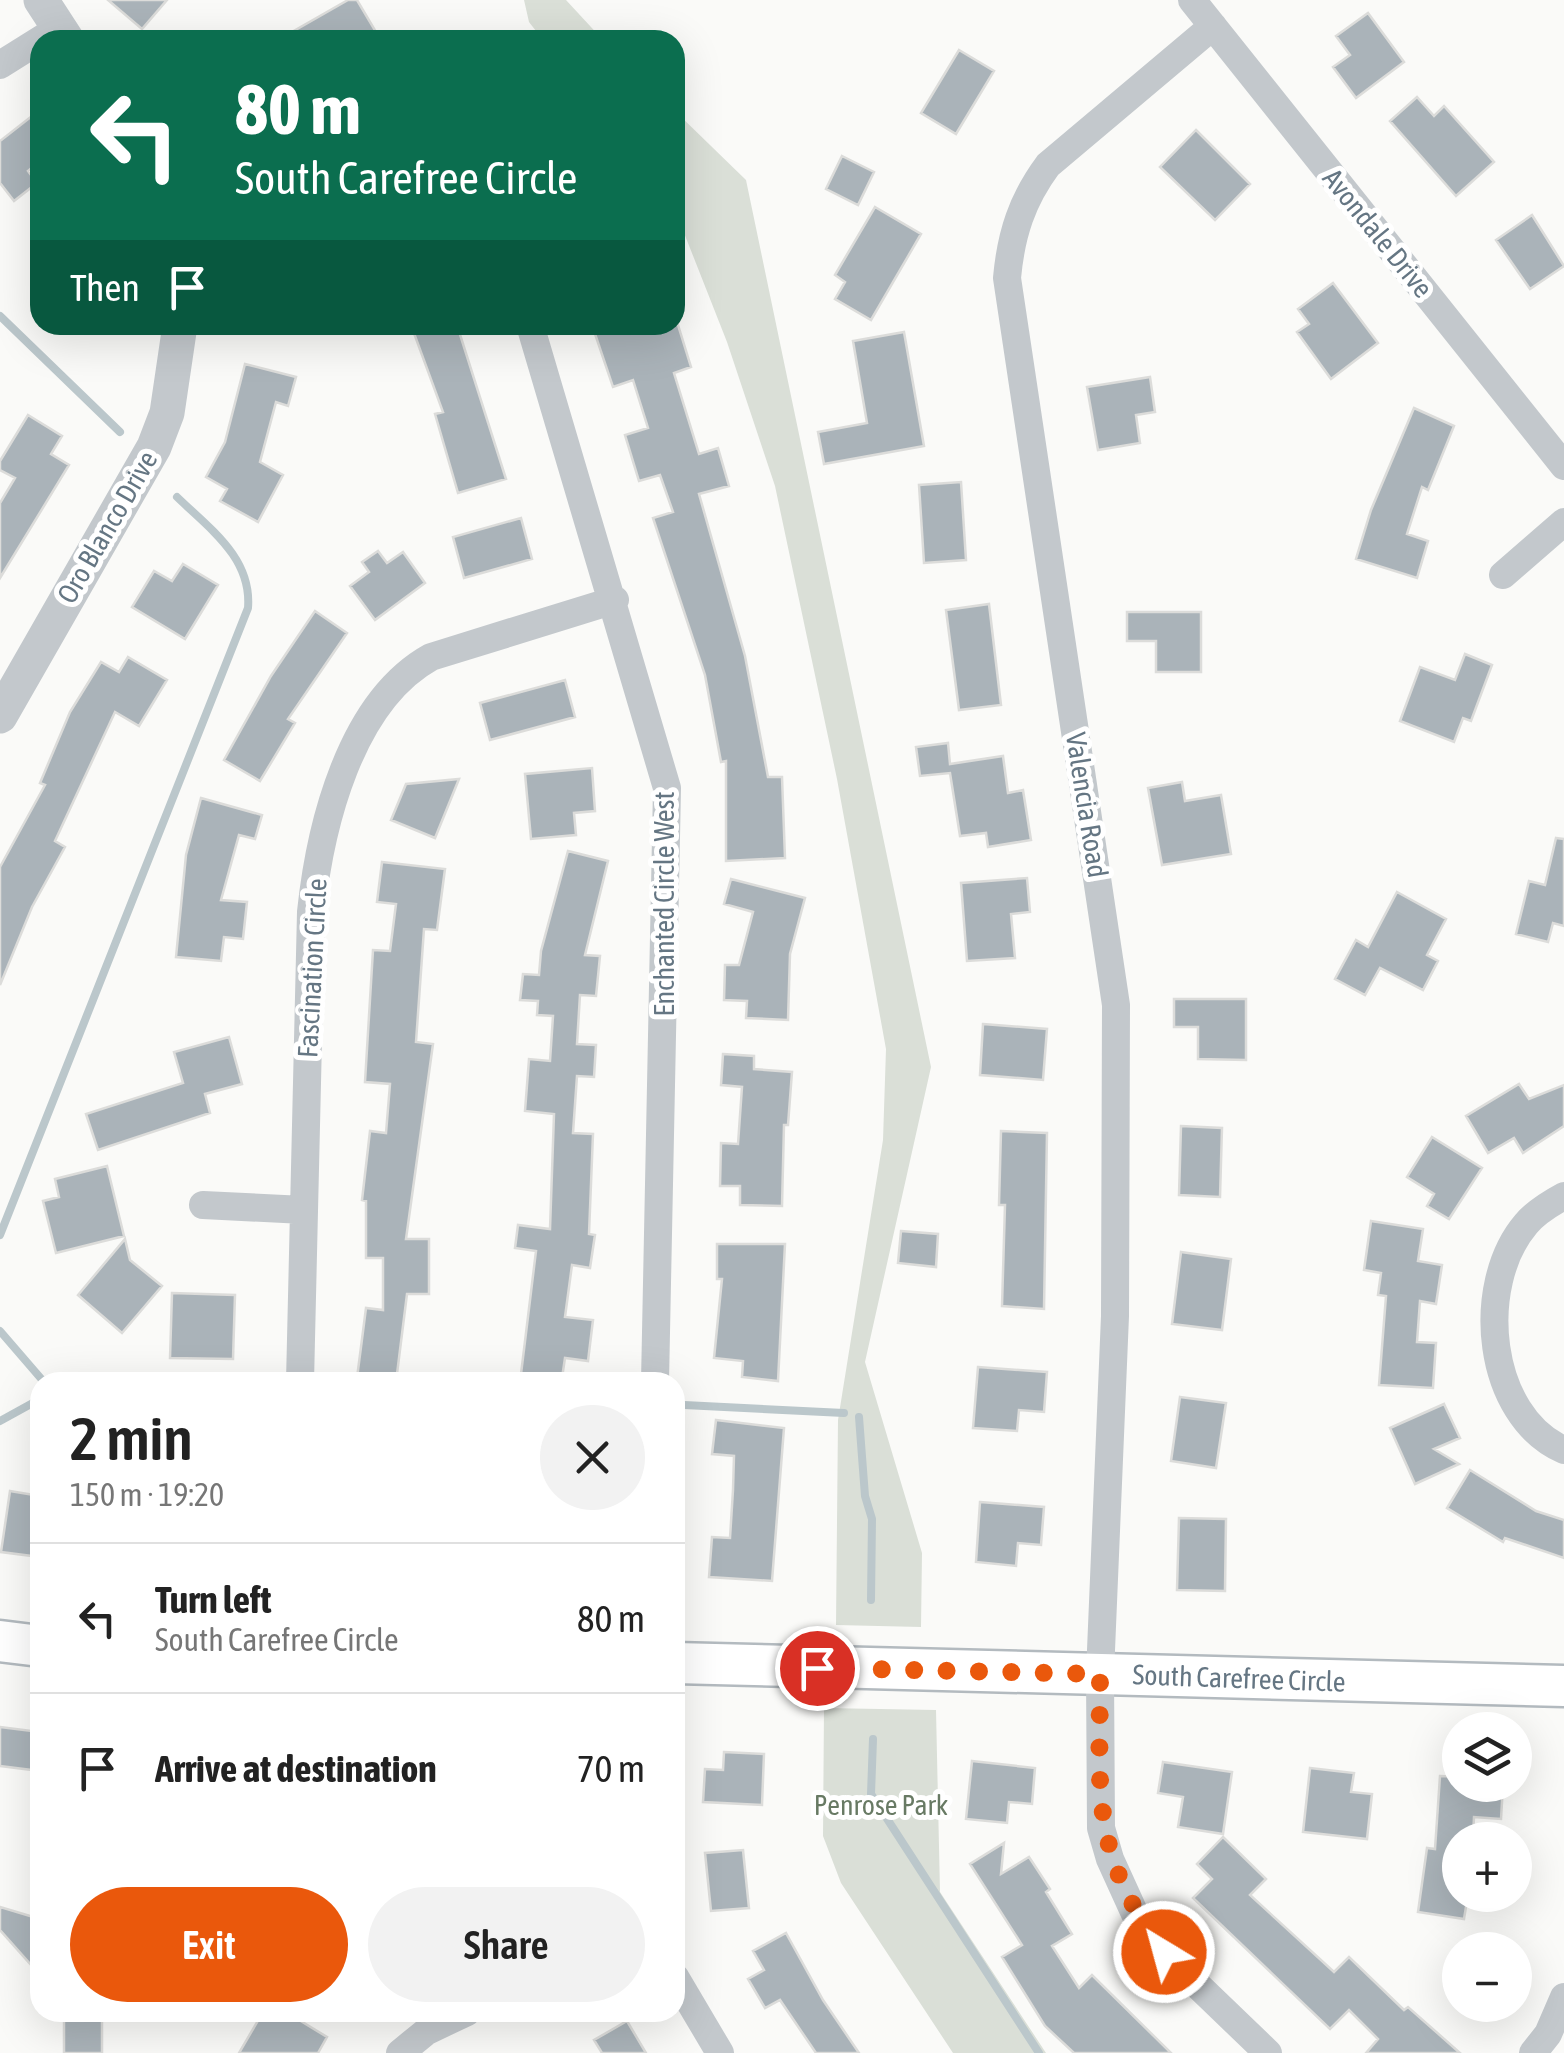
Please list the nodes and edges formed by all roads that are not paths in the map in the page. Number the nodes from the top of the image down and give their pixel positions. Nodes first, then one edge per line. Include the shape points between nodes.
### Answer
1 (1192, 0) edge
2 (1213, 26) junction
3 (30, 42) edge
4 (0, 65) edge
5 (179, 335) edge
6 (533, 335) edge
7 (1564, 466) edge
8 (1564, 522) edge
9 (1502, 575) dead end
10 (615, 600) junction
11 (0, 716) edge
12 (1564, 1196) edge
13 (203, 1205) dead end
14 (304, 1210) junction
15 (300, 1372) edge
16 (656, 1372) edge
17 (1564, 1450) edge
18 (0, 1641) edge
19 (30, 1645) edge
20 (685, 1663) edge
21 (1100, 1674) junction
22 (1564, 1686) edge
23 (685, 1994) edge
24 (1564, 1997) edge
25 (445, 2022) edge
26 (400, 2053) edge
27 (720, 2053) edge
28 (1268, 2053) edge
29 (1533, 2053) edge

1 - 2 street, Avondale Drive
2 - 7 street, Avondale Drive
2 - 21 street, Valencia Road via 1048,165 1016,220 1007,278 1116,1006 1115,1316
3 - 4 street
5 - 11 street, Oro Blanco Drive via 168,413 154,447
6 - 10 street, Enchanted Circle West
8 - 9 street
10 - 14 street, Fascination Circle via 403,672 362,728 314,878
10 - 16 street, Enchanted Circle West via 661,758 670,814
12 - 17 street via 1526,1224 1514,1244 1496,1333 1497,1360 1518,1413
13 - 14 street
14 - 15 street, Fascination Circle
18 - 19 main road
20 - 21 main road, South Carefree Circle
21 - 22 main road, South Carefree Circle
21 - 28 street, Valencia Road via 1102,1828 1122,1889 1164,1952
23 - 27 street
24 - 29 street
25 - 26 street

